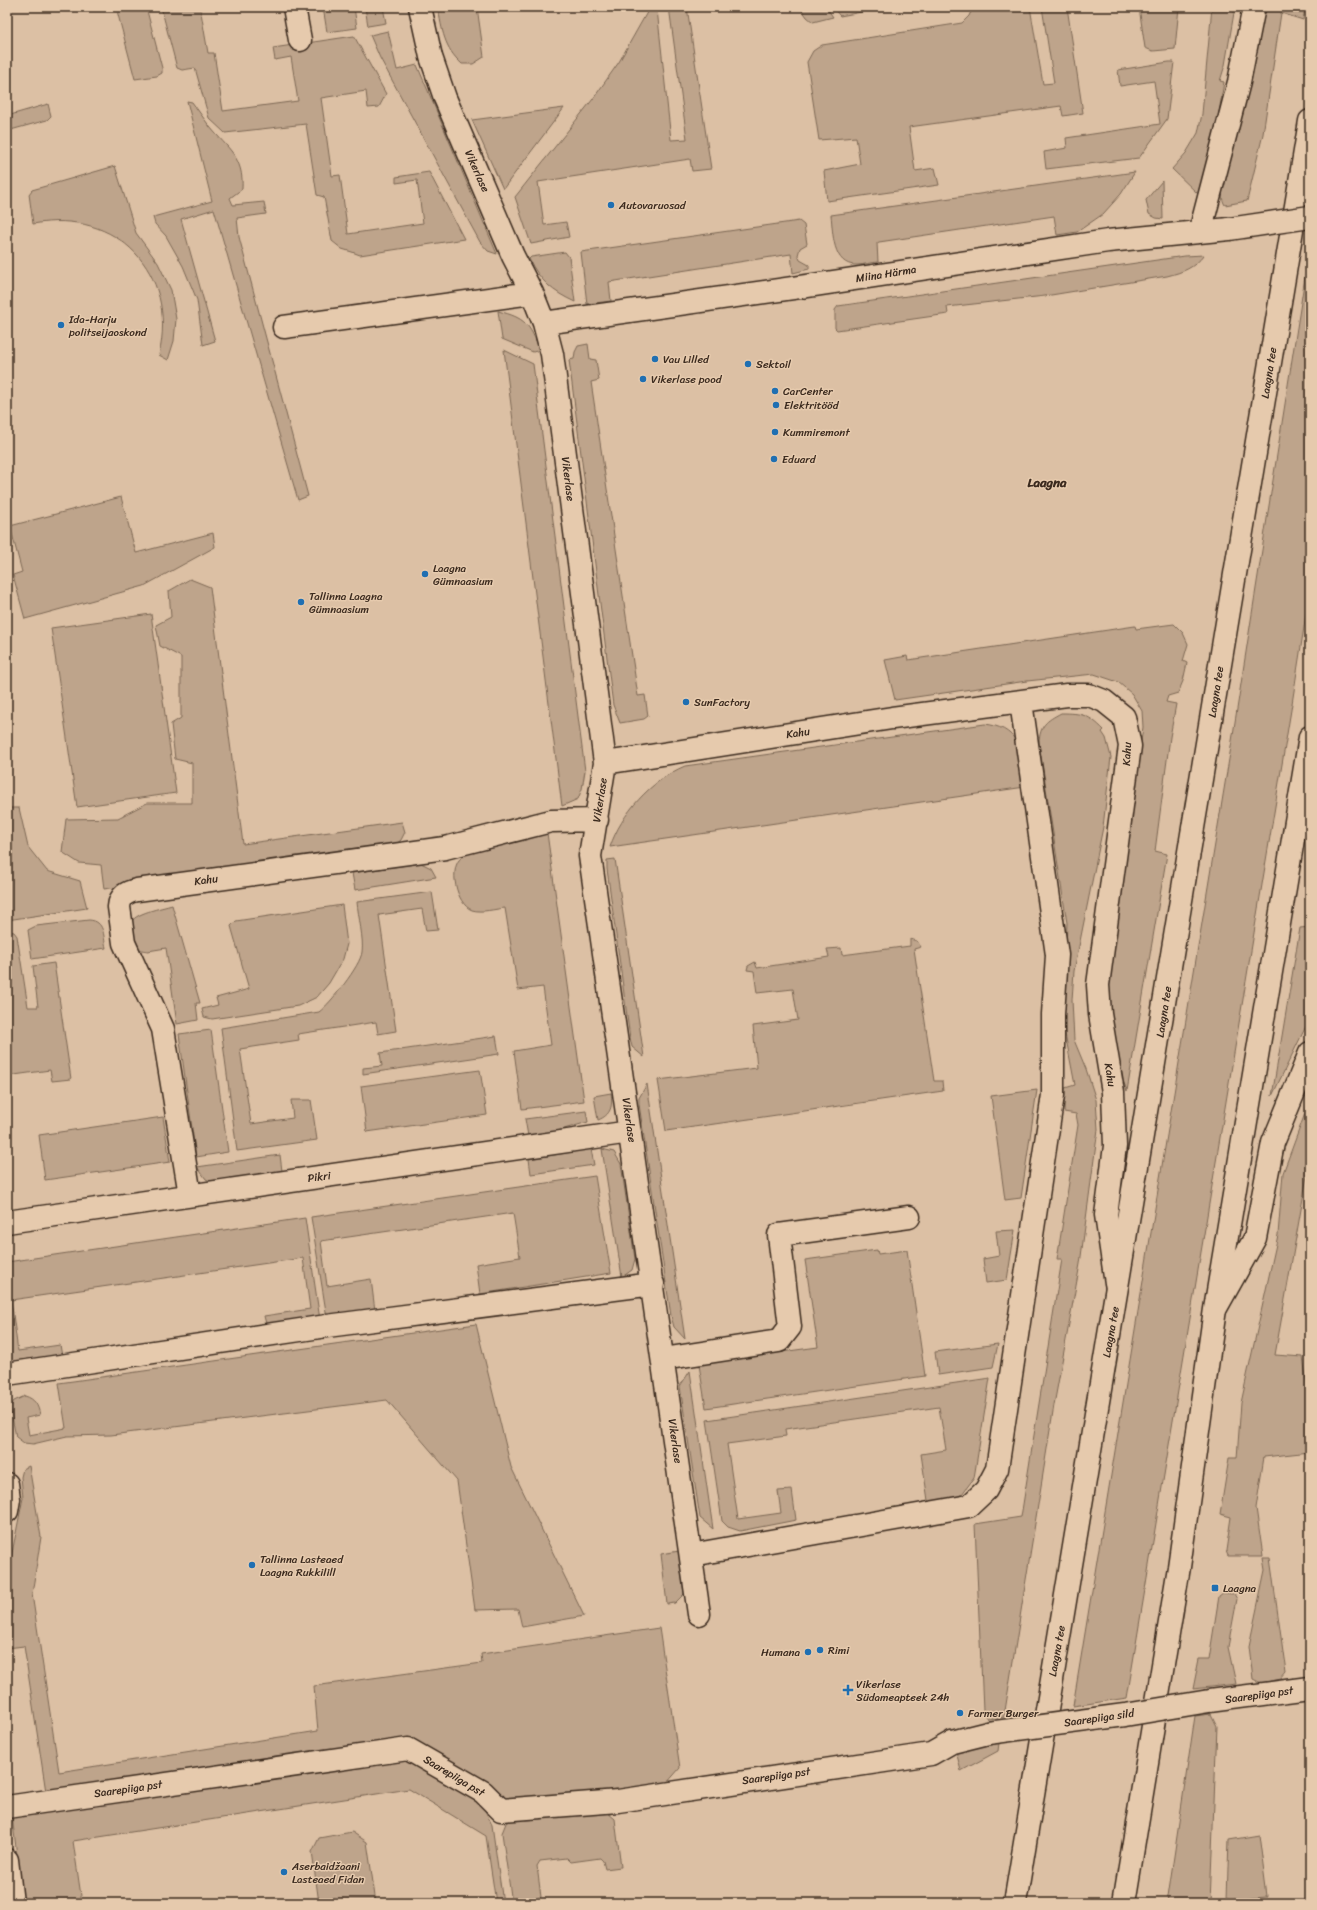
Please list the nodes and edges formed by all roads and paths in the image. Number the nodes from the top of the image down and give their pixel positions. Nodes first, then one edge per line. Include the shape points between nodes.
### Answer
1 (294, 7) edge
2 (420, 7) edge
3 (1254, 7) edge
4 (300, 40) dead end
5 (1310, 121) edge
6 (1310, 217) edge
7 (1200, 232) junction
8 (532, 293) junction
9 (544, 323) junction
10 (284, 327) dead end
11 (1021, 702) junction
12 (1310, 737) edge
13 (605, 763) junction
14 (597, 820) junction
15 (1310, 1053) edge
16 (630, 1132) junction
17 (190, 1194) junction
18 (909, 1217) dead end
19 (7, 1222) edge
20 (653, 1284) junction
21 (1118, 1292) junction
22 (1216, 1309) junction
23 (663, 1358) junction
24 (7, 1374) edge
25 (7, 1484) edge
26 (7, 1511) edge
27 (691, 1555) junction
28 (699, 1614) dead end
29 (1310, 1688) edge
30 (1209, 1701) joint
31 (988, 1733) joint
32 (7, 1807) edge
33 (7, 1860) edge
34 (12, 1903) edge
35 (1015, 1903) edge
36 (1124, 1903) edge

1 - 4 street
2 - 8 street, Vikerlase via 431,57 445,98 513,256
3 - 7 street via 1239,82
5 - 21 street, Laagna tee
6 - 7 street, Miina Härma, bridge
7 - 9 street, Miina Härma via 1108,241
8 - 9 street, Vikerlase
8 - 10 street
9 - 13 street, Vikerlase via 552,354
11 - 13 street, Kahu via 892,718
11 - 21 street, Kahu via 1067,695 1089,696 1104,701 1124,717 1130,746 1098,986 1113,1092 1116,1146 1106,1215
11 - 27 street via 1056,955 1053,1014 1054,1075 1052,1103 996,1469 986,1490 969,1506
12 - 22 street
13 - 14 street, Vikerlase
14 - 16 street, Vikerlase via 590,856
14 - 17 street, Kahu via 551,821 444,848 138,890 123,895 119,906 124,943 163,1029
15 - 22 street via 1273,1143 1255,1238
16 - 17 street, Pikri
16 - 20 street, Vikerlase
17 - 19 street, Pikri
18 - 23 street via 780,1235 790,1327 779,1341
20 - 23 street, Vikerlase
20 - 24 street via 327,1326
21 - 35 street, Laagna tee
22 - 36 street via 1179,1567
23 - 27 street, Vikerlase
25 - 26 street
27 - 28 street, Vikerlase
29 - 30 street, Saarepiiga pst
30 - 31 street, Saarepiiga sild, bridge
31 - 32 street, Saarepiiga pst via 952,1742 931,1754 574,1806 501,1810 483,1792 408,1749
33 - 34 street

